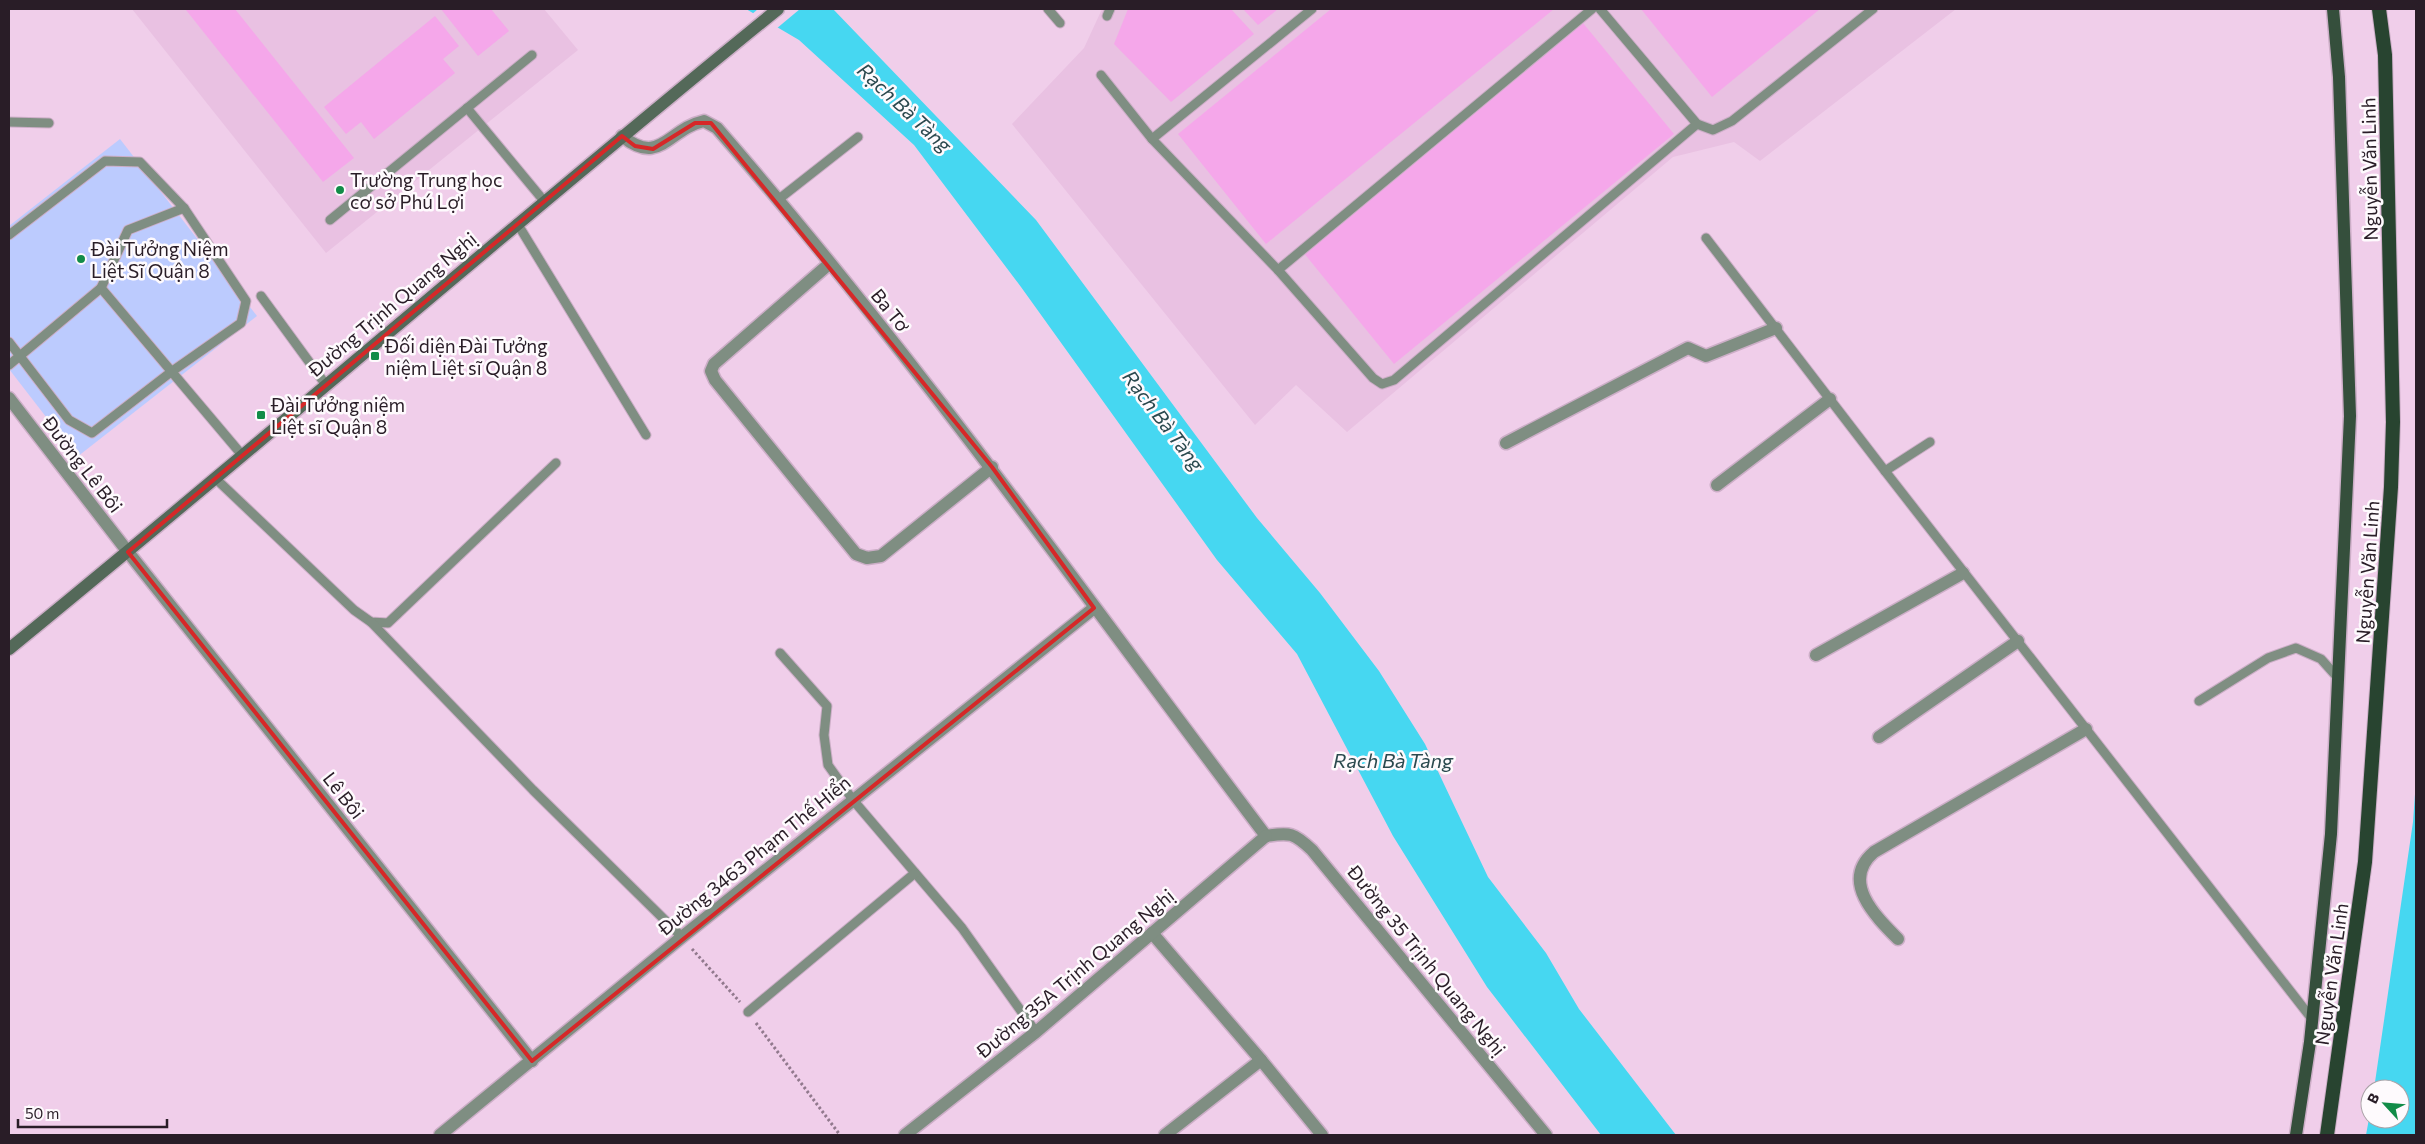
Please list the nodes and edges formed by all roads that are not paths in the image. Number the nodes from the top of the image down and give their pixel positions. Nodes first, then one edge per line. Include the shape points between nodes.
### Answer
1 (778, 9) edge
2 (1048, 9) edge
3 (1312, 9) edge
4 (1592, 9) edge
5 (1600, 9) edge
6 (1873, 9) edge
7 (2333, 9) edge
8 (2379, 9) edge
9 (1060, 23) dead end
10 (532, 55) dead end
11 (1100, 75) dead end
12 (467, 108) junction
13 (9, 122) edge
14 (49, 122) dead end
15 (1697, 124) junction
16 (622, 136) junction
17 (858, 137) dead end
18 (1152, 138) junction
19 (779, 199) junction
20 (544, 201) junction
21 (184, 208) junction
22 (330, 220) dead end
23 (517, 223) junction
24 (9, 235) edge
25 (1706, 238) dead end
26 (829, 264) junction
27 (1278, 270) junction
28 (101, 288) junction
29 (261, 296) dead end
30 (1776, 328) junction
31 (9, 342) edge
32 (19, 356) junction
33 (9, 365) edge
34 (171, 372) junction
35 (326, 385) junction
36 (9, 398) edge
37 (1830, 399) junction
38 (646, 435) dead end
39 (1506, 442) dead end
40 (1930, 442) dead end
41 (242, 455) junction
42 (556, 463) dead end
43 (992, 467) junction
44 (1885, 471) junction
45 (215, 478) junction
46 (1717, 485) dead end
47 (128, 552) junction
48 (1963, 572) junction
49 (1094, 608) junction
50 (371, 622) junction
51 (2018, 641) junction
52 (9, 649) edge
53 (780, 653) dead end
54 (1816, 655) dead end
55 (2338, 678) junction
56 (2199, 701) dead end
57 (2086, 729) junction
58 (1879, 737) dead end
59 (853, 800) junction
60 (1266, 836) junction
61 (915, 873) junction
62 (1152, 933) junction
63 (682, 938) junction
64 (1898, 939) dead end
65 (748, 1012) road end
66 (2312, 1019) junction
67 (1036, 1032) junction
68 (1261, 1060) junction
69 (532, 1061) junction
70 (440, 1135) edge
71 (905, 1135) edge
72 (1165, 1135) edge
73 (1322, 1135) edge
74 (1546, 1135) edge
75 (2296, 1135) edge
76 (2327, 1135) edge

1 - 16 main road, Đường Trịnh Quang Nghị
2 - 9 lane
3 - 18 lane
4 - 27 lane
5 - 15 lane
6 - 15 lane via 1732,121 1713,130
7 - 55 main road, Nguyễn Văn Linh via 2339,77 2350,416
8 - 76 highway, Nguyễn Văn Linh via 2385,55 2393,422 2391,487 2365,862
10 - 12 lane
11 - 18 lane
12 - 20 lane
12 - 22 lane
13 - 14 lane
15 - 27 lane via 1394,380 1382,384 1373,378
16 - 19 street, Ba Tơ via 643,150 653,149 695,123 711,123
16 - 20 main road, Đường Trịnh Quang Nghị
17 - 19 lane
18 - 27 lane
19 - 26 street, Ba Tơ
20 - 23 main road, Đường Trịnh Quang Nghị
21 - 24 lane via 140,162 105,161
21 - 28 lane via 128,230
21 - 34 lane via 246,301 242,323
23 - 35 main road, Đường Trịnh Quang Nghị
23 - 38 lane
25 - 30 lane
26 - 43 street, Ba Tơ
26 - 43 street via 714,364 711,371 715,380 856,554 867,558 881,556
28 - 32 lane
28 - 34 lane
29 - 35 lane
30 - 37 lane
30 - 39 street via 1706,356 1688,348
31 - 32 lane
32 - 33 lane
32 - 34 lane via 69,420 92,433
34 - 41 lane
35 - 41 main road, Đường Trịnh Quang Nghị
36 - 47 street, Đường Lê Bôi
37 - 44 lane
37 - 46 street
40 - 44 lane
41 - 45 main road, Đường Trịnh Quang Nghị
42 - 50 lane via 388,623
43 - 49 street, Ba Tơ
44 - 48 lane
45 - 47 main road, Đường Trịnh Quang Nghị
45 - 50 lane via 354,610
47 - 52 main road, Đường Trịnh Quang Nghị
47 - 69 street, Lê Bôi
48 - 51 lane
48 - 54 street
49 - 59 street, Đường 3463 Phạm Thế Hiển
49 - 60 street, Ba Tơ
50 - 63 lane
51 - 57 lane
51 - 58 street
53 - 59 lane via 827,706 824,735 828,765
55 - 56 lane via 2321,659 2296,648 2268,658
55 - 66 main road, Nguyễn Văn Linh via 2331,834
57 - 64 street via 1866,859 1860,875 1865,900
57 - 66 lane
59 - 61 lane
59 - 63 street, Đường 3463 Phạm Thế Hiển
60 - 62 street, Đường 35A Trịnh Quang Nghị
60 - 74 street, Đường 35 Trịnh Quang Nghị via 1287,833 1298,837 1312,850
61 - 65 lane
61 - 67 lane via 962,928
62 - 67 street, Đường 35A Trịnh Quang Nghị
62 - 68 street
63 - 69 street, Đường 3463 Phạm Thế Hiển
66 - 75 main road, Nguyễn Văn Linh
67 - 71 street, Đường 35A Trịnh Quang Nghị
68 - 72 street
68 - 73 street
69 - 70 street, Đường 3463 Phạm Thế Hiển

